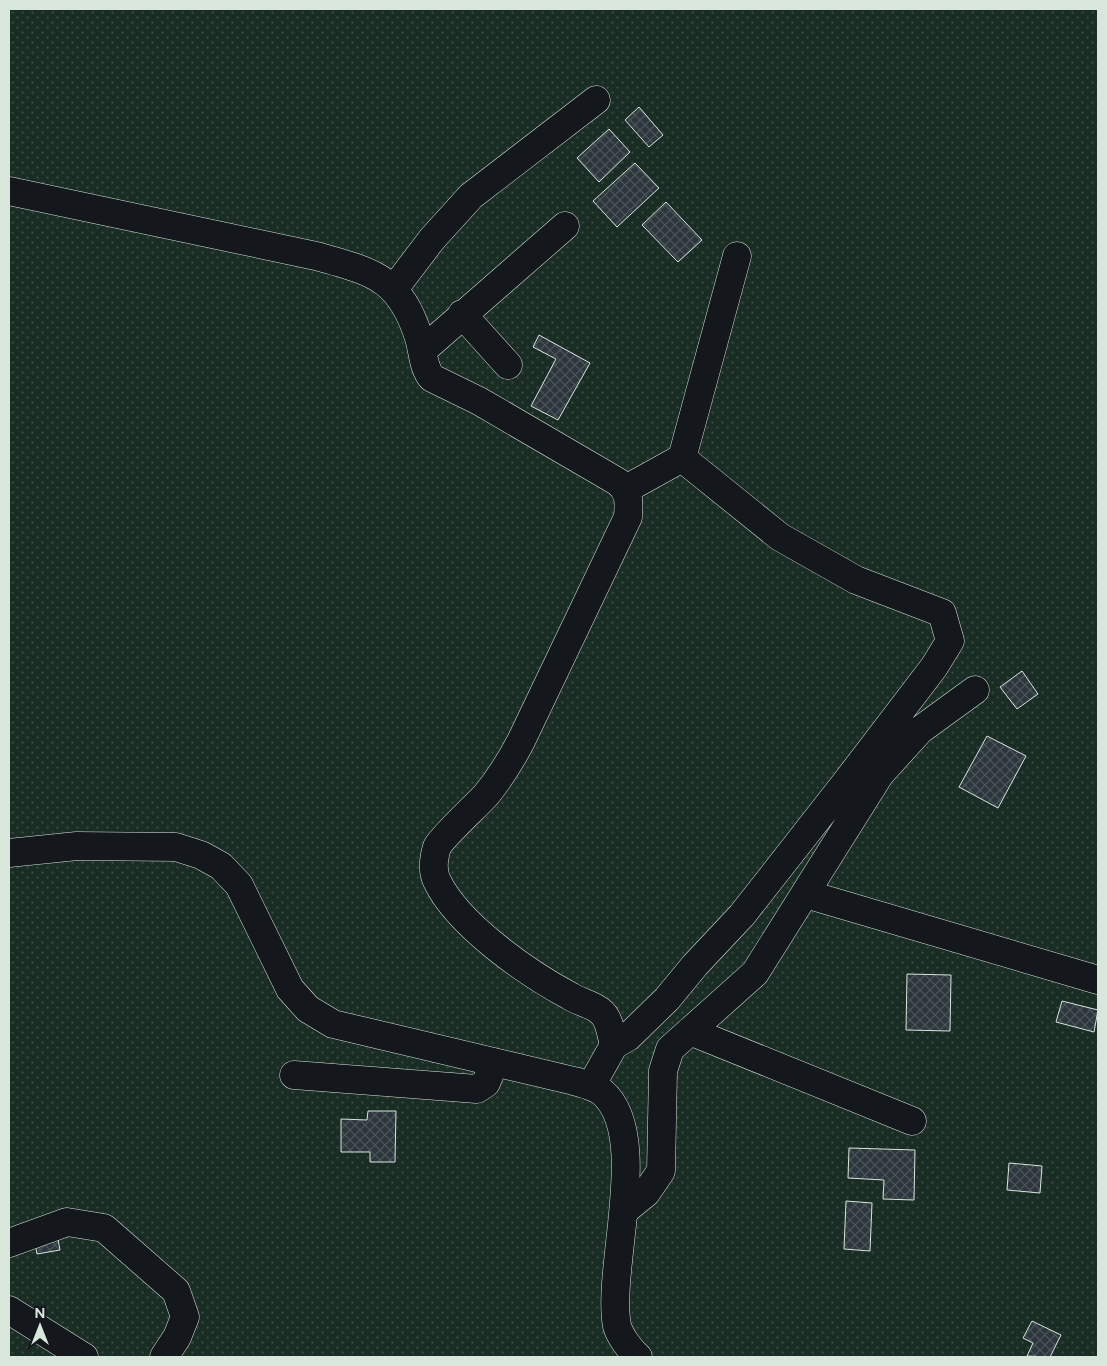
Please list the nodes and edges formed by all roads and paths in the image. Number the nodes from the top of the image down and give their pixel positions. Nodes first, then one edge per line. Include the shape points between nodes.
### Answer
1 (596, 100) dead end
2 (9, 191) edge
3 (565, 226) dead end
4 (737, 256) dead end
5 (394, 289) junction
6 (462, 314) junction
7 (423, 350) junction
8 (508, 365) dead end
9 (682, 458) junction
10 (626, 489) junction
11 (975, 690) dead end
12 (9, 853) edge
13 (806, 894) junction
14 (1098, 980) edge
15 (690, 1032) junction
16 (614, 1046) junction
17 (494, 1063) junction
18 (294, 1075) dead end
19 (591, 1086) junction
20 (912, 1121) dead end
21 (624, 1211) junction
22 (9, 1243) edge
23 (9, 1310) edge
24 (633, 1355) edge
25 (84, 1357) edge
26 (164, 1357) edge

1 - 5 street via 471,196 432,239
2 - 5 street via 316,256 361,269
3 - 6 street
4 - 9 street
5 - 7 street via 406,306
6 - 7 street
6 - 8 street
7 - 10 street via 427,372 438,382 479,401
9 - 10 street
9 - 16 street via 780,537 856,580 942,613 950,641 934,667 742,915 667,999 628,1037
10 - 16 street via 628,517 521,741 488,793 442,840 436,850 434,866 436,880 466,921 516,962 601,1011 608,1021
11 - 13 street via 920,730 880,774
12 - 17 street via 77,846 176,848 201,855 221,866 239,885 290,988 308,1009 333,1024
13 - 14 street
13 - 15 street via 755,973
15 - 20 street
15 - 21 street via 670,1049 663,1071 662,1171 646,1193
16 - 19 street
17 - 18 street via 486,1083 477,1089
17 - 19 street
19 - 21 street via 602,1092 618,1116 625,1146
21 - 24 street via 616,1302 618,1327
22 - 26 street via 67,1222 104,1228 176,1291 185,1317
23 - 25 street

